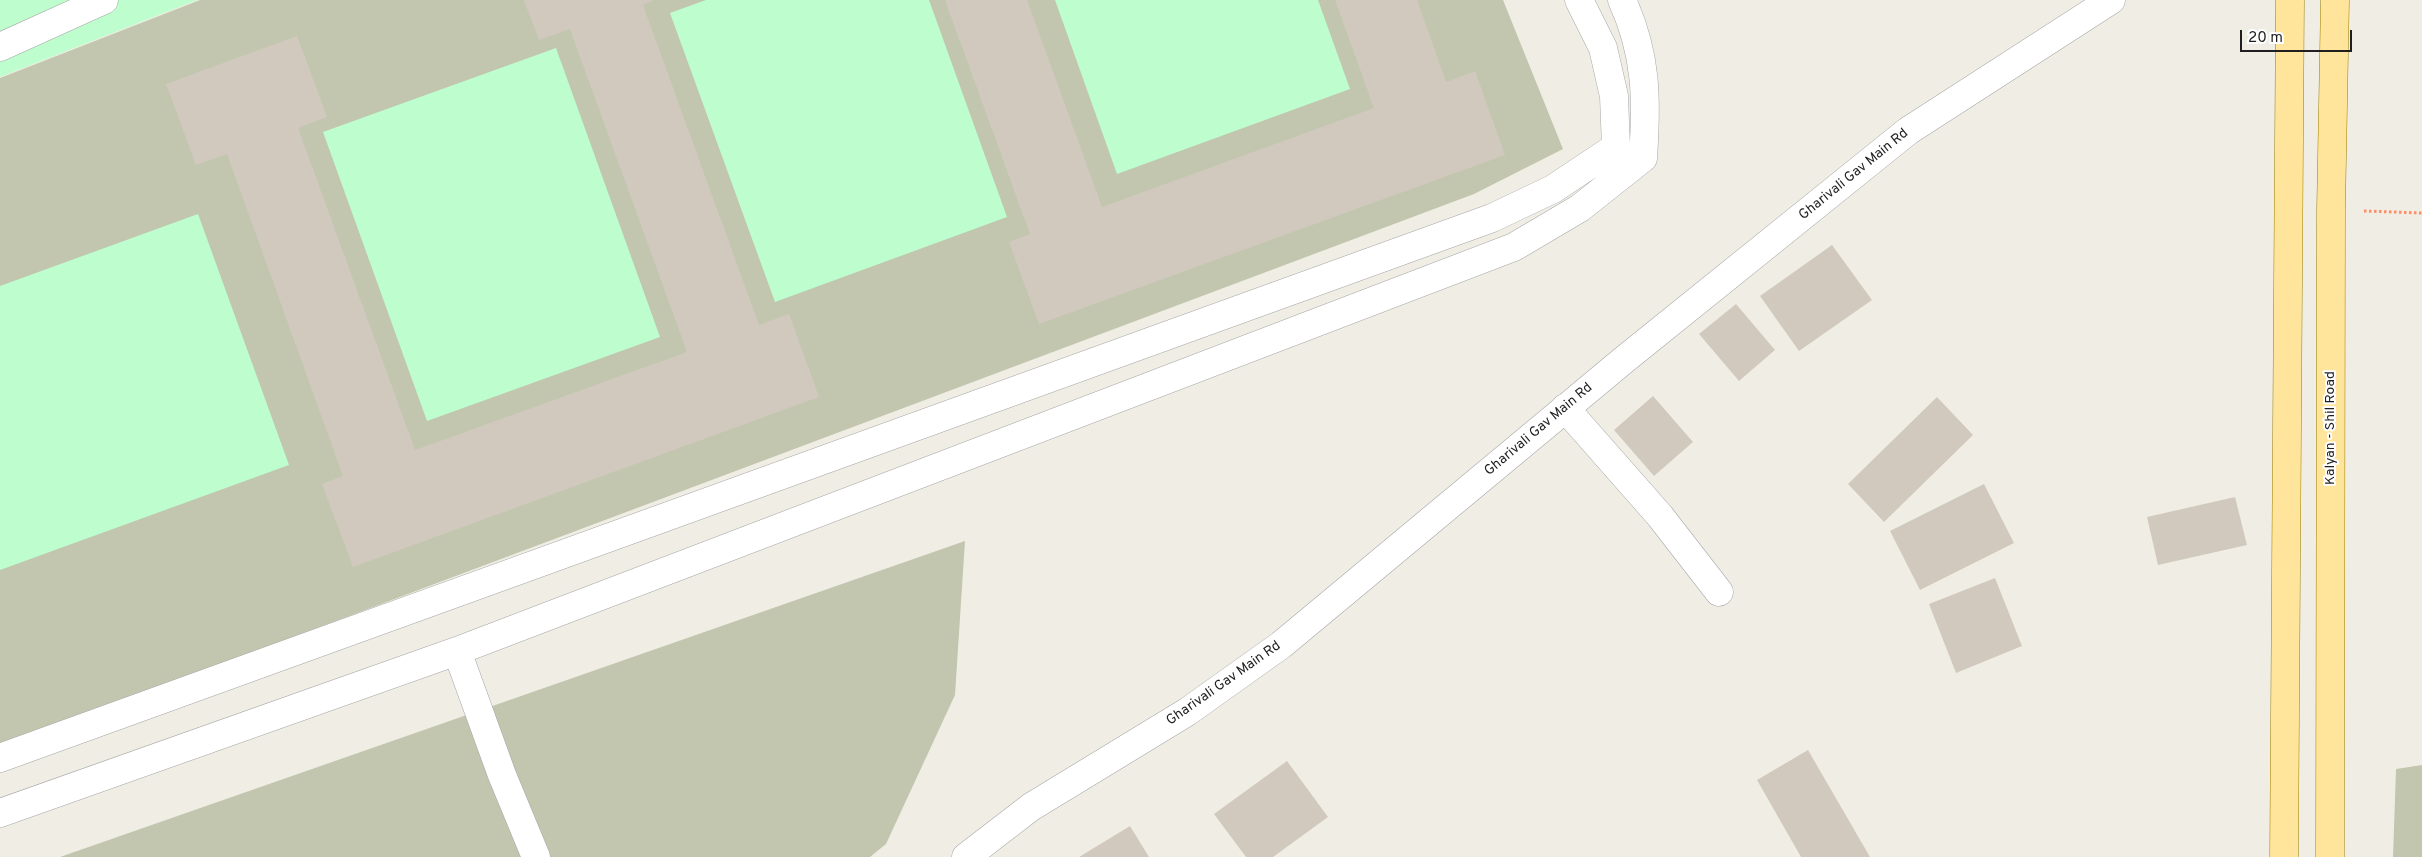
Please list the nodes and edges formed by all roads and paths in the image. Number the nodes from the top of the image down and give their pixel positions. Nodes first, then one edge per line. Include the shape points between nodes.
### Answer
1 (104, 0) edge
2 (1579, 0) edge
3 (1622, 0) edge
4 (2111, 0) edge
5 (2290, 0) edge
6 (2334, 0) edge
7 (0, 47) edge
8 (1616, 147) junction
9 (1643, 158) junction
10 (2331, 210) junction
11 (2422, 213) edge
12 (1565, 408) junction
13 (1719, 592) dead end
14 (456, 651) junction
15 (0, 758) edge
16 (0, 813) edge
17 (536, 857) edge
18 (967, 857) edge
19 (2284, 857) edge
20 (2330, 857) edge

1 - 7 street
2 - 8 street via 1603,48 1614,96
3 - 9 street via 1641,53 1647,104
4 - 12 street, Gharivali Gav Main Rd via 1908,131
5 - 19 main road
6 - 10 main road, Kalyan - Shil Road
8 - 9 street
8 - 15 street via 1553,189 1492,218
9 - 14 street via 1580,208 1514,247
10 - 11 path
10 - 20 main road, Kalyan - Shil Road
12 - 13 street via 1660,516
12 - 18 street, Gharivali Gav Main Rd via 1281,645 1187,712 1031,808
14 - 16 street
14 - 17 street

